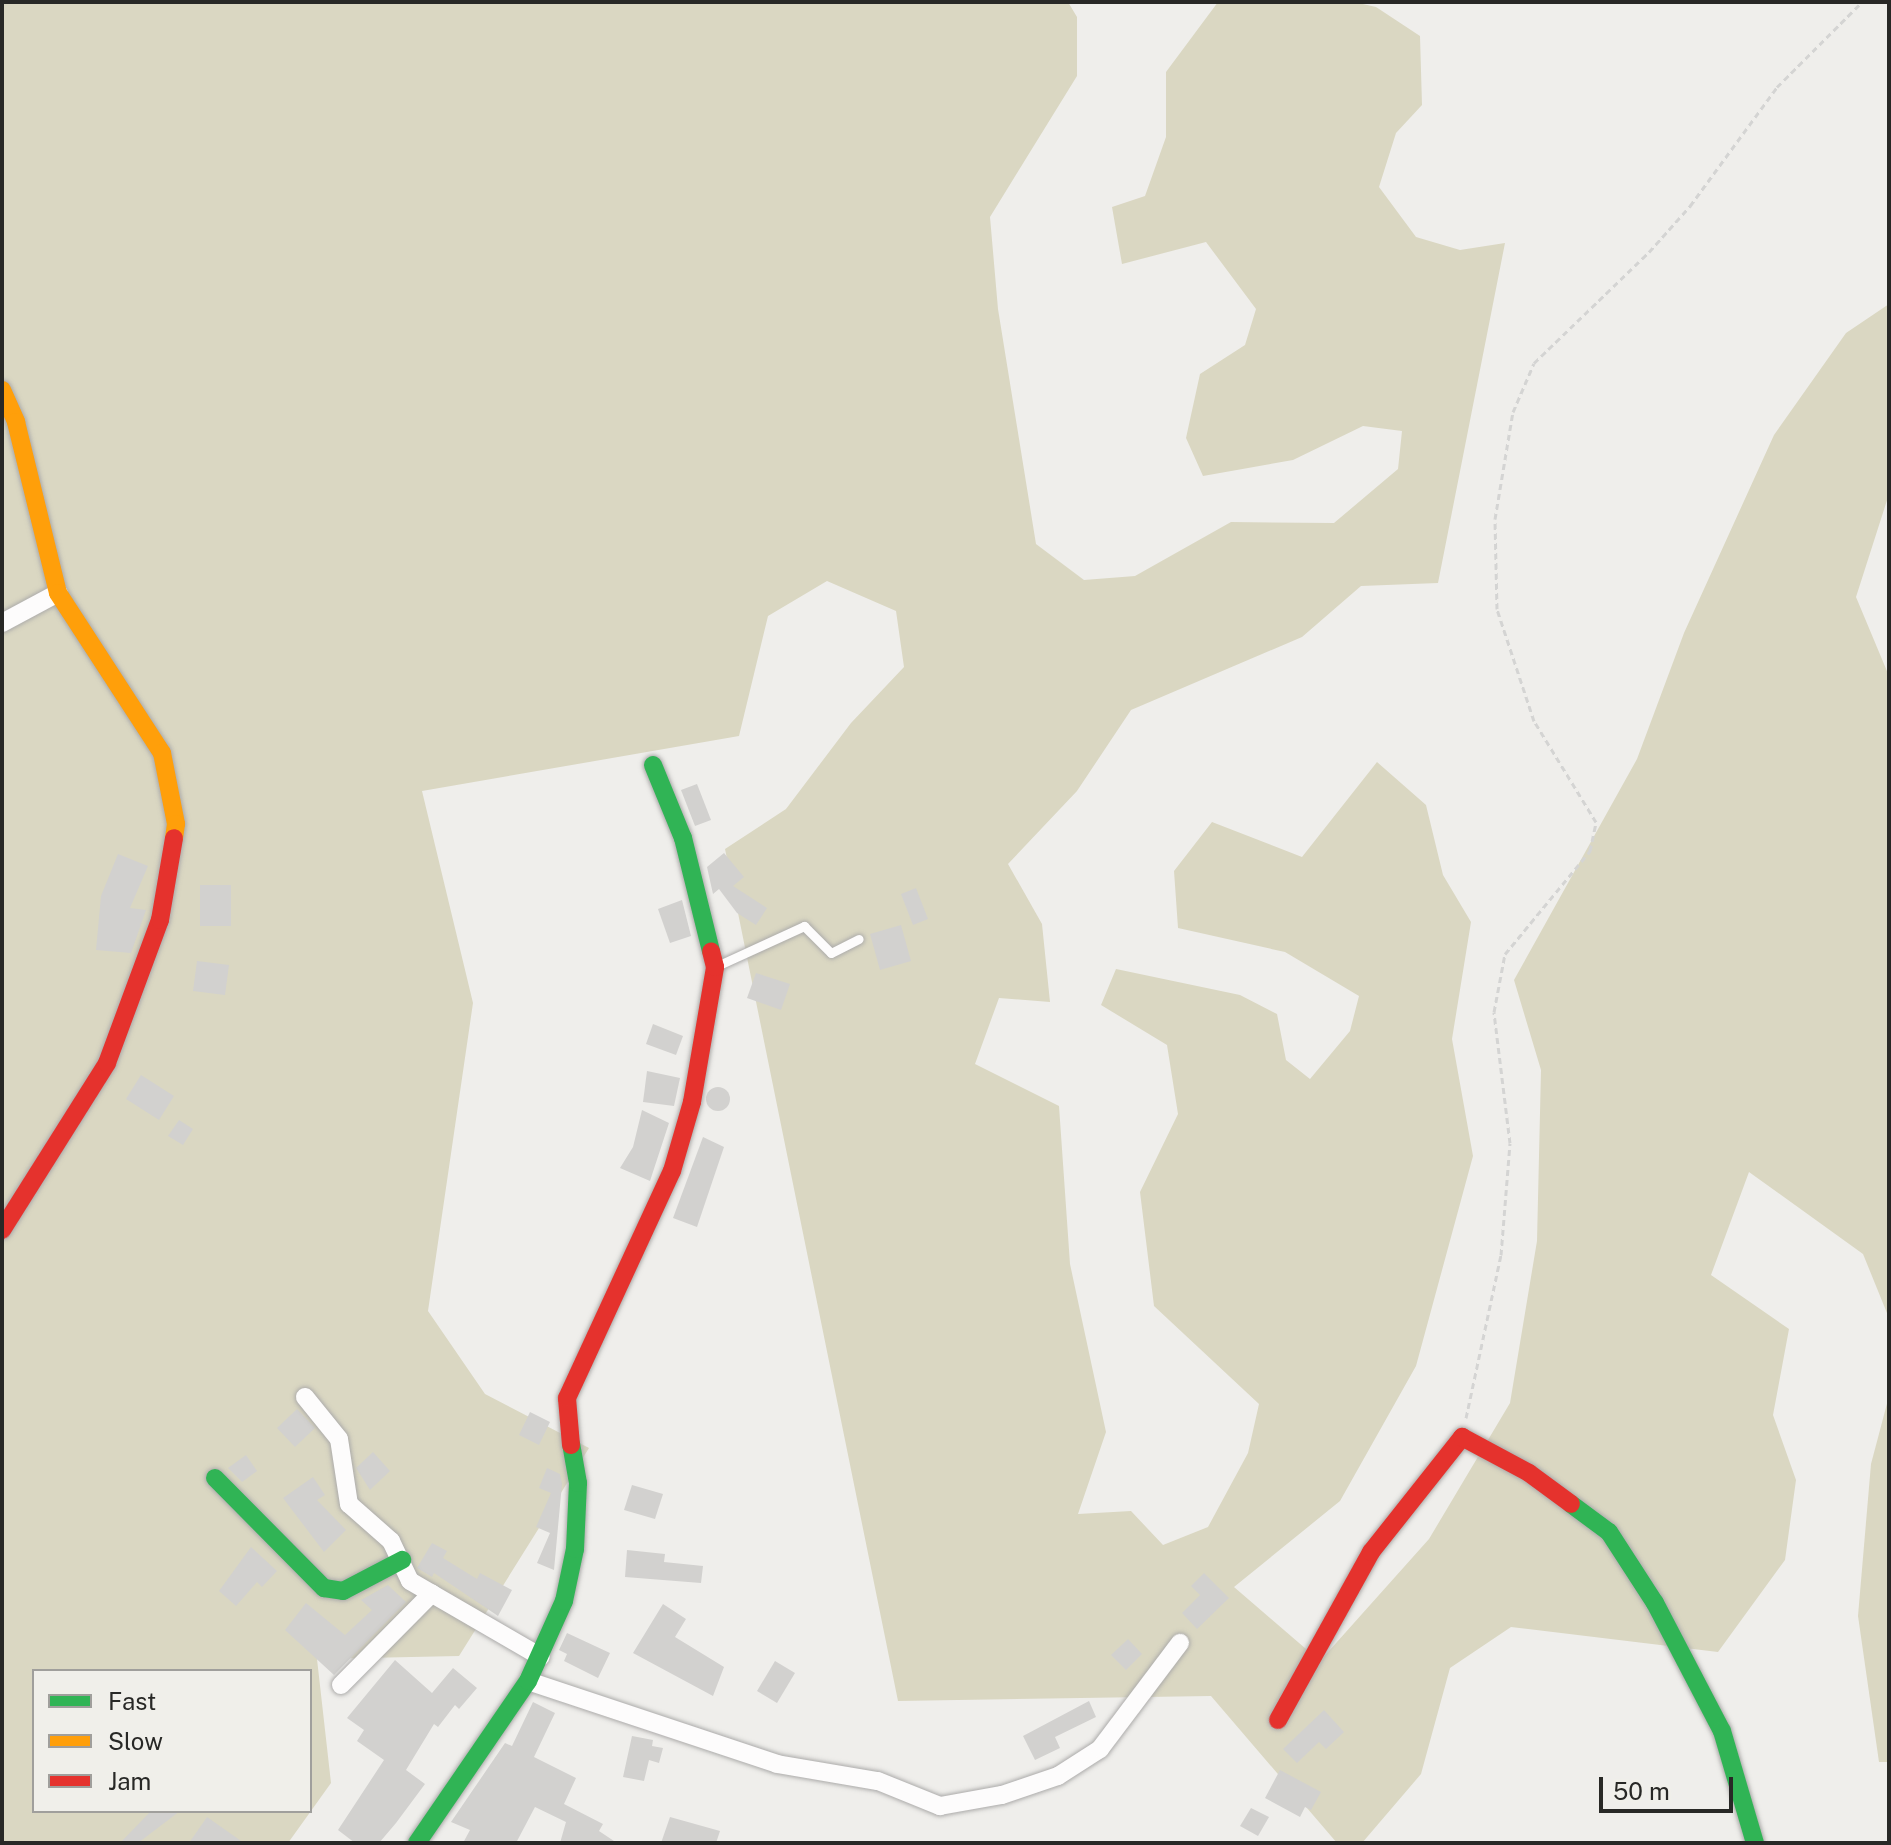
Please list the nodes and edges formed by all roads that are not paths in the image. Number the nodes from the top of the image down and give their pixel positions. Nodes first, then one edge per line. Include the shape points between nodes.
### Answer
1 (2, 390) edge
2 (58, 593) junction
3 (2, 623) edge
4 (653, 765) dead end
5 (859, 939) dead end
6 (715, 967) junction
7 (2, 1230) edge
8 (305, 1397) dead end
9 (215, 1478) dead end
10 (402, 1560) junction
11 (432, 1593) junction
12 (1180, 1643) dead end
13 (541, 1657) junction
14 (528, 1681) junction
15 (341, 1685) dead end
16 (1278, 1720) dead end
17 (417, 1843) edge
18 (1755, 1843) edge

1 - 2 street via 20,436
2 - 3 street
2 - 7 street via 162,753 176,824 160,920 107,1063
4 - 6 street via 683,838
5 - 6 lane via 831,953 804,926
6 - 13 street via 692,1102 672,1171 567,1398 578,1483 575,1549 564,1601
8 - 10 street via 339,1439 349,1504 391,1541
9 - 10 street via 324,1588 343,1591
10 - 11 street via 410,1581
11 - 13 street
11 - 15 street
12 - 14 street via 1100,1749 1058,1776 1002,1795 940,1806 878,1781 777,1764
13 - 14 street
14 - 17 street
16 - 18 street via 1371,1552 1462,1437 1529,1473 1609,1532 1655,1603 1722,1731

